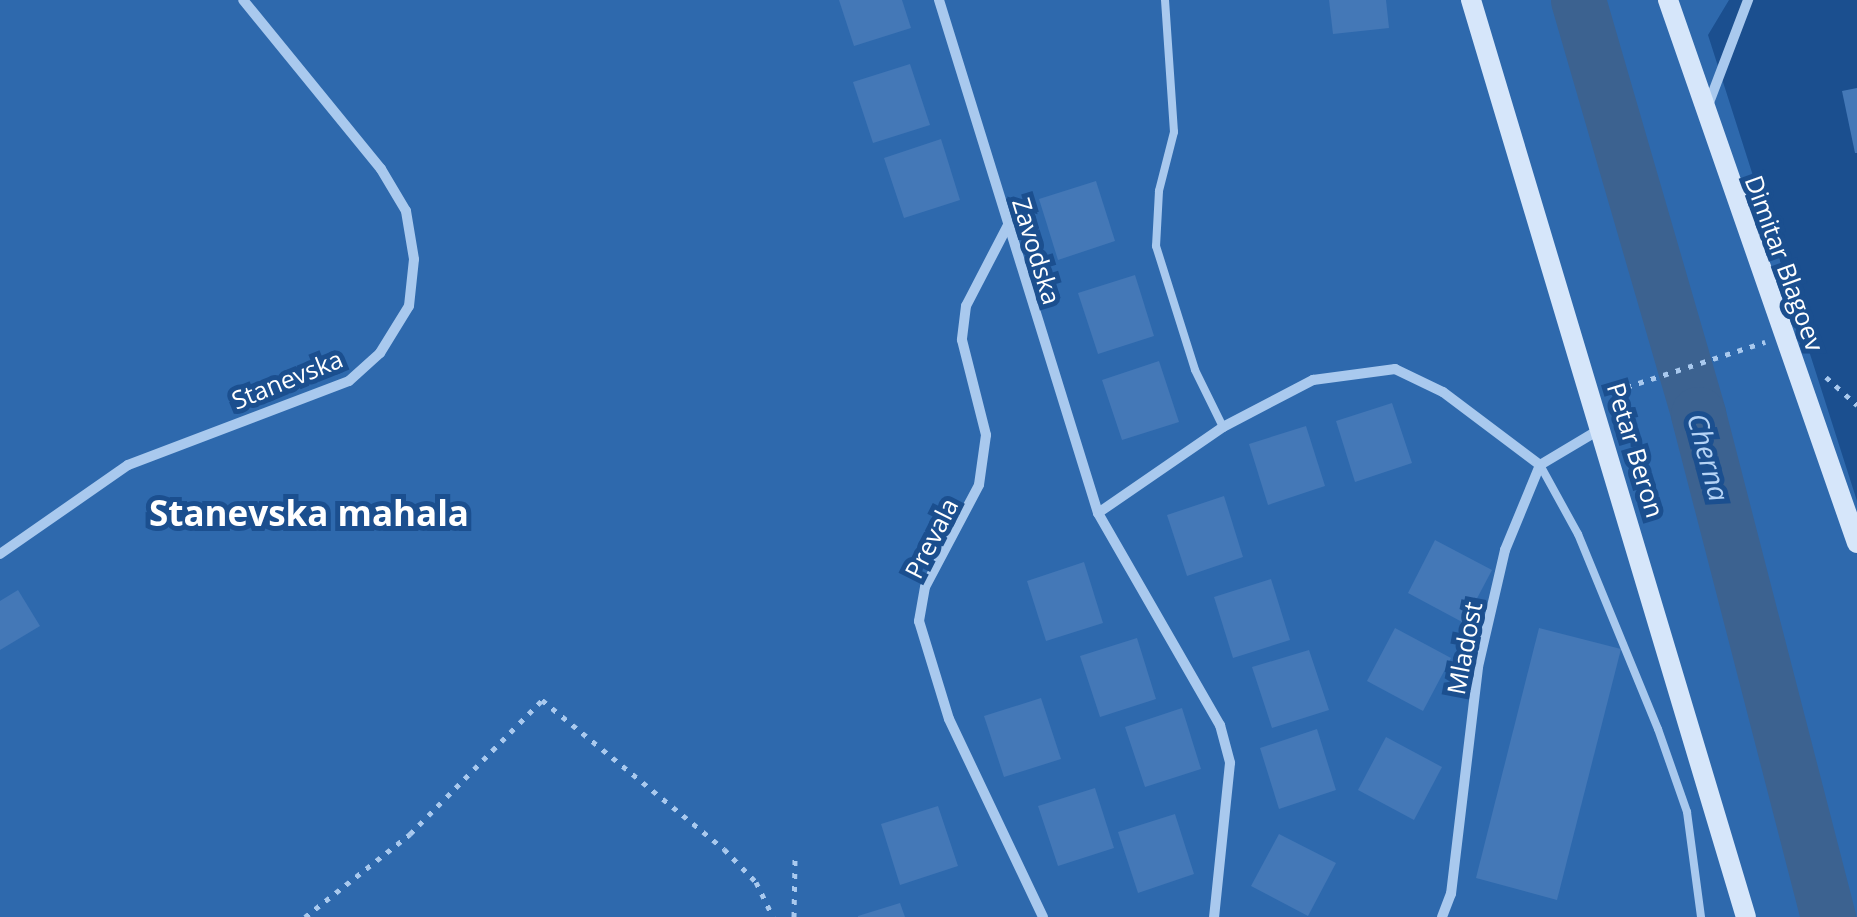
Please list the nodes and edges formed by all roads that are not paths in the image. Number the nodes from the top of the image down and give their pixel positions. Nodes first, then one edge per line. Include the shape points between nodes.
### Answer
1 (243, 0) edge
2 (938, 0) edge
3 (1165, 0) edge
4 (1471, 0) edge
5 (1668, 0) edge
6 (1748, 0) edge
7 (1704, 114) junction
8 (1008, 226) junction
9 (1223, 428) junction
10 (1603, 428) junction
11 (1540, 465) junction
12 (1098, 513) junction
13 (1857, 543) edge
14 (0, 554) edge
15 (1043, 917) edge
16 (1214, 917) edge
17 (1442, 917) edge
18 (1701, 917) edge
19 (1746, 917) edge

1 - 14 street, Stanevska via 381,169 406,211 414,259 409,306 380,353 349,381 128,465
2 - 8 street, Zavodska
3 - 9 lane via 1174,132 1159,191 1156,246 1195,370
4 - 10 main road, Petar Beron
5 - 7 main road, Dimitar Blagoev
6 - 7 street via 1734,54
7 - 13 main road, Dimitar Blagoev
8 - 12 street, Zavodska
8 - 15 street, Prevala via 966,306 962,340 986,435 980,485 924,587 919,621 949,719
9 - 11 street via 1314,380 1395,369 1443,392
9 - 12 street
10 - 11 street
10 - 19 main road, Petar Beron
11 - 17 street, Mladost via 1505,550 1478,668 1451,894
11 - 18 lane via 1578,534 1670,762 1687,812
12 - 16 street, Zavodska via 1220,724 1230,763

